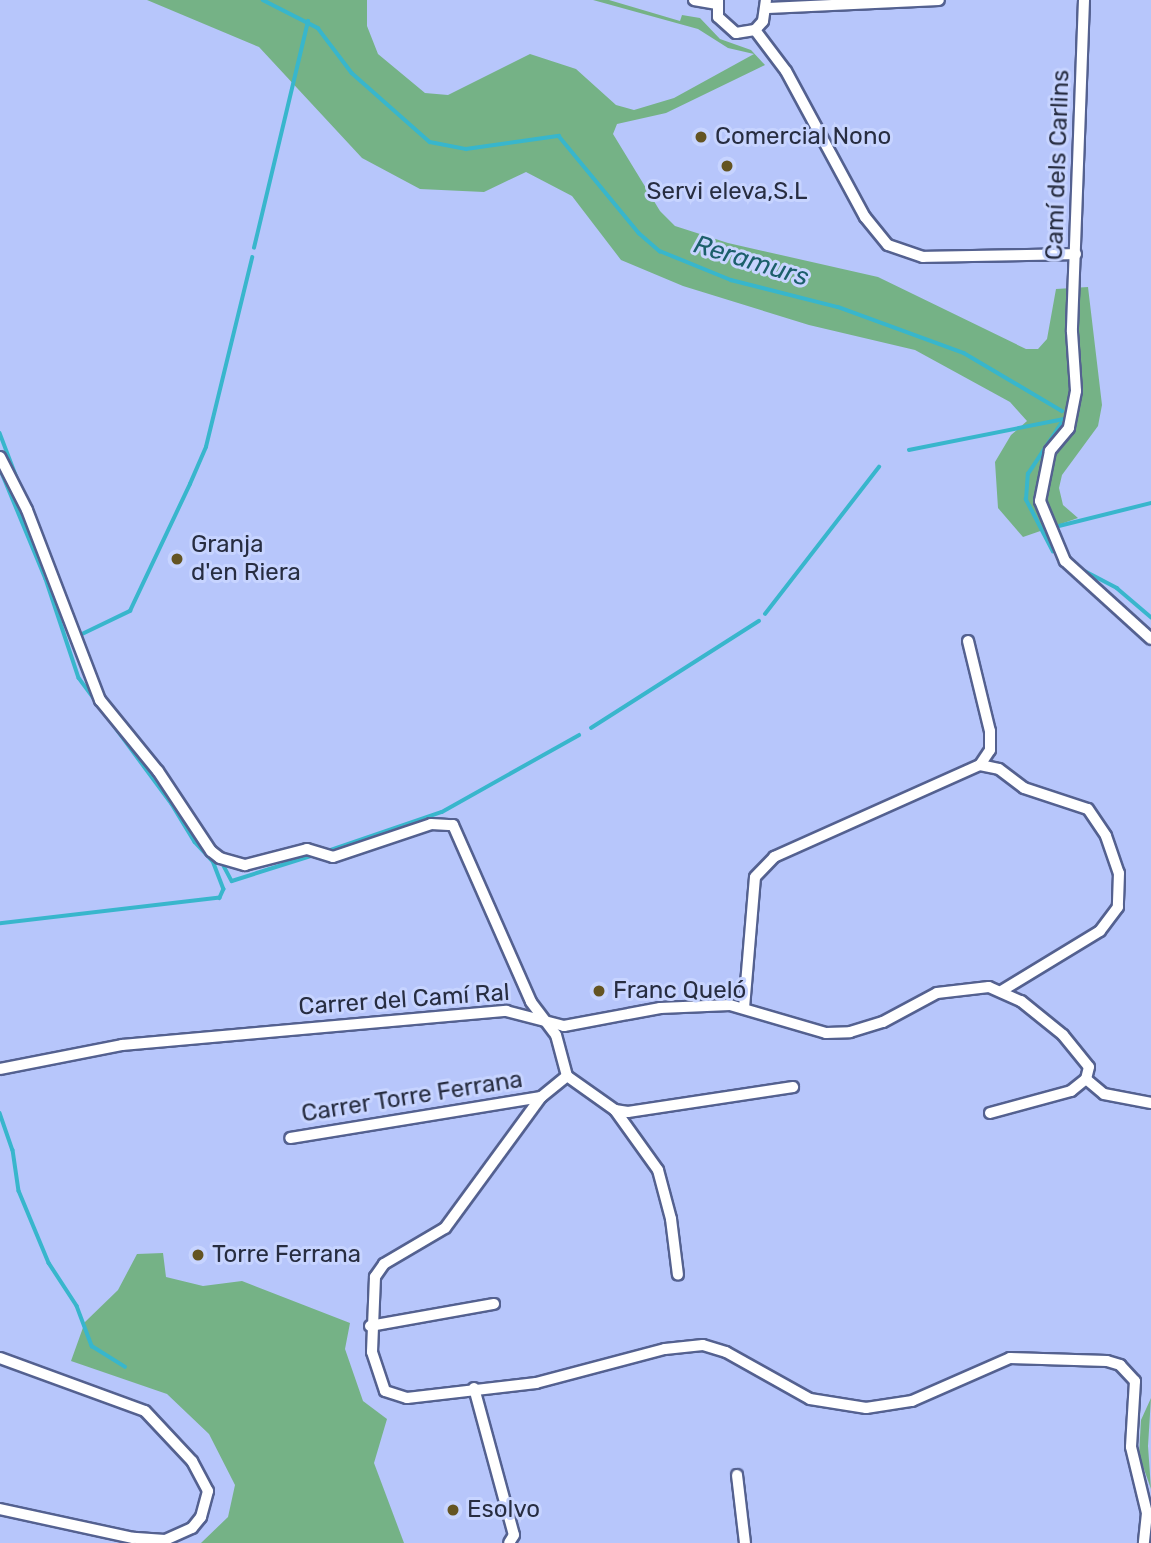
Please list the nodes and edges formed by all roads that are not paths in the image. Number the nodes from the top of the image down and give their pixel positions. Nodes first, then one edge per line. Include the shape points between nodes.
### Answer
1 (694, 0) edge
2 (939, 0) edge
3 (1084, 0) edge
4 (718, 2) edge
5 (767, 4) edge
6 (755, 30) junction
7 (1076, 254) junction
8 (0, 457) edge
9 (1151, 639) edge
10 (968, 641) dead end
11 (981, 765) junction
12 (1003, 990) junction
13 (744, 1008) junction
14 (545, 1022) junction
15 (0, 1069) edge
16 (567, 1076) junction
17 (1086, 1079) junction
18 (793, 1087) dead end
19 (541, 1097) junction
20 (1151, 1103) edge
21 (615, 1110) junction
22 (990, 1113) dead end
23 (290, 1138) dead end
24 (678, 1275) dead end
25 (494, 1304) dead end
26 (370, 1326) junction
27 (0, 1358) edge
28 (474, 1388) junction
29 (737, 1475) dead end
30 (0, 1509) edge
31 (509, 1543) edge
32 (745, 1543) edge
33 (1144, 1543) edge

1 - 4 street
2 - 5 street
3 - 7 street, Camí dels Carlins
4 - 6 street via 723,25 736,33
5 - 6 street
6 - 7 street via 786,71 865,217 888,245 923,257
7 - 9 street, Camí dels Carlins via 1072,332 1076,391 1069,428 1050,451 1040,484 1047,520 1082,580
8 - 14 street via 27,510 100,700 158,771 211,851 245,865 307,849 333,857 431,824 453,825 531,1002
10 - 11 street via 990,731 990,750
11 - 12 street via 999,769 1024,788 1088,809 1106,836 1119,873 1118,908 1100,931
11 - 13 street via 774,857 755,877
12 - 13 street, Carrer del Camí Ral via 937,993 883,1022 850,1032 826,1033
12 - 17 street via 1063,1035 1089,1067
13 - 14 street, Carrer del Camí Ral via 695,1005 564,1026
14 - 15 street, Carrer del Camí Ral via 506,1011 427,1015 122,1045
14 - 16 street via 556,1035
16 - 19 street, Carrer Torre Ferrana
16 - 21 street
17 - 20 street via 1104,1094
17 - 22 street via 1071,1091
18 - 21 street via 628,1112
19 - 23 street, Carrer Torre Ferrana
19 - 26 street, Carrer Torre Ferrana via 444,1228 384,1264 375,1277
21 - 24 street via 658,1170 671,1219
25 - 26 street
26 - 28 street, Carrer Torre Ferrana via 378,1378 385,1391 407,1398
27 - 30 street via 145,1411 192,1461 208,1491 201,1517 192,1528 165,1540 133,1538
28 - 31 street via 514,1535
28 - 33 street via 536,1383 664,1349 703,1345 726,1352 810,1399 866,1408 912,1401 1010,1358 1120,1365 1135,1381 1131,1447 1147,1513
29 - 32 street

